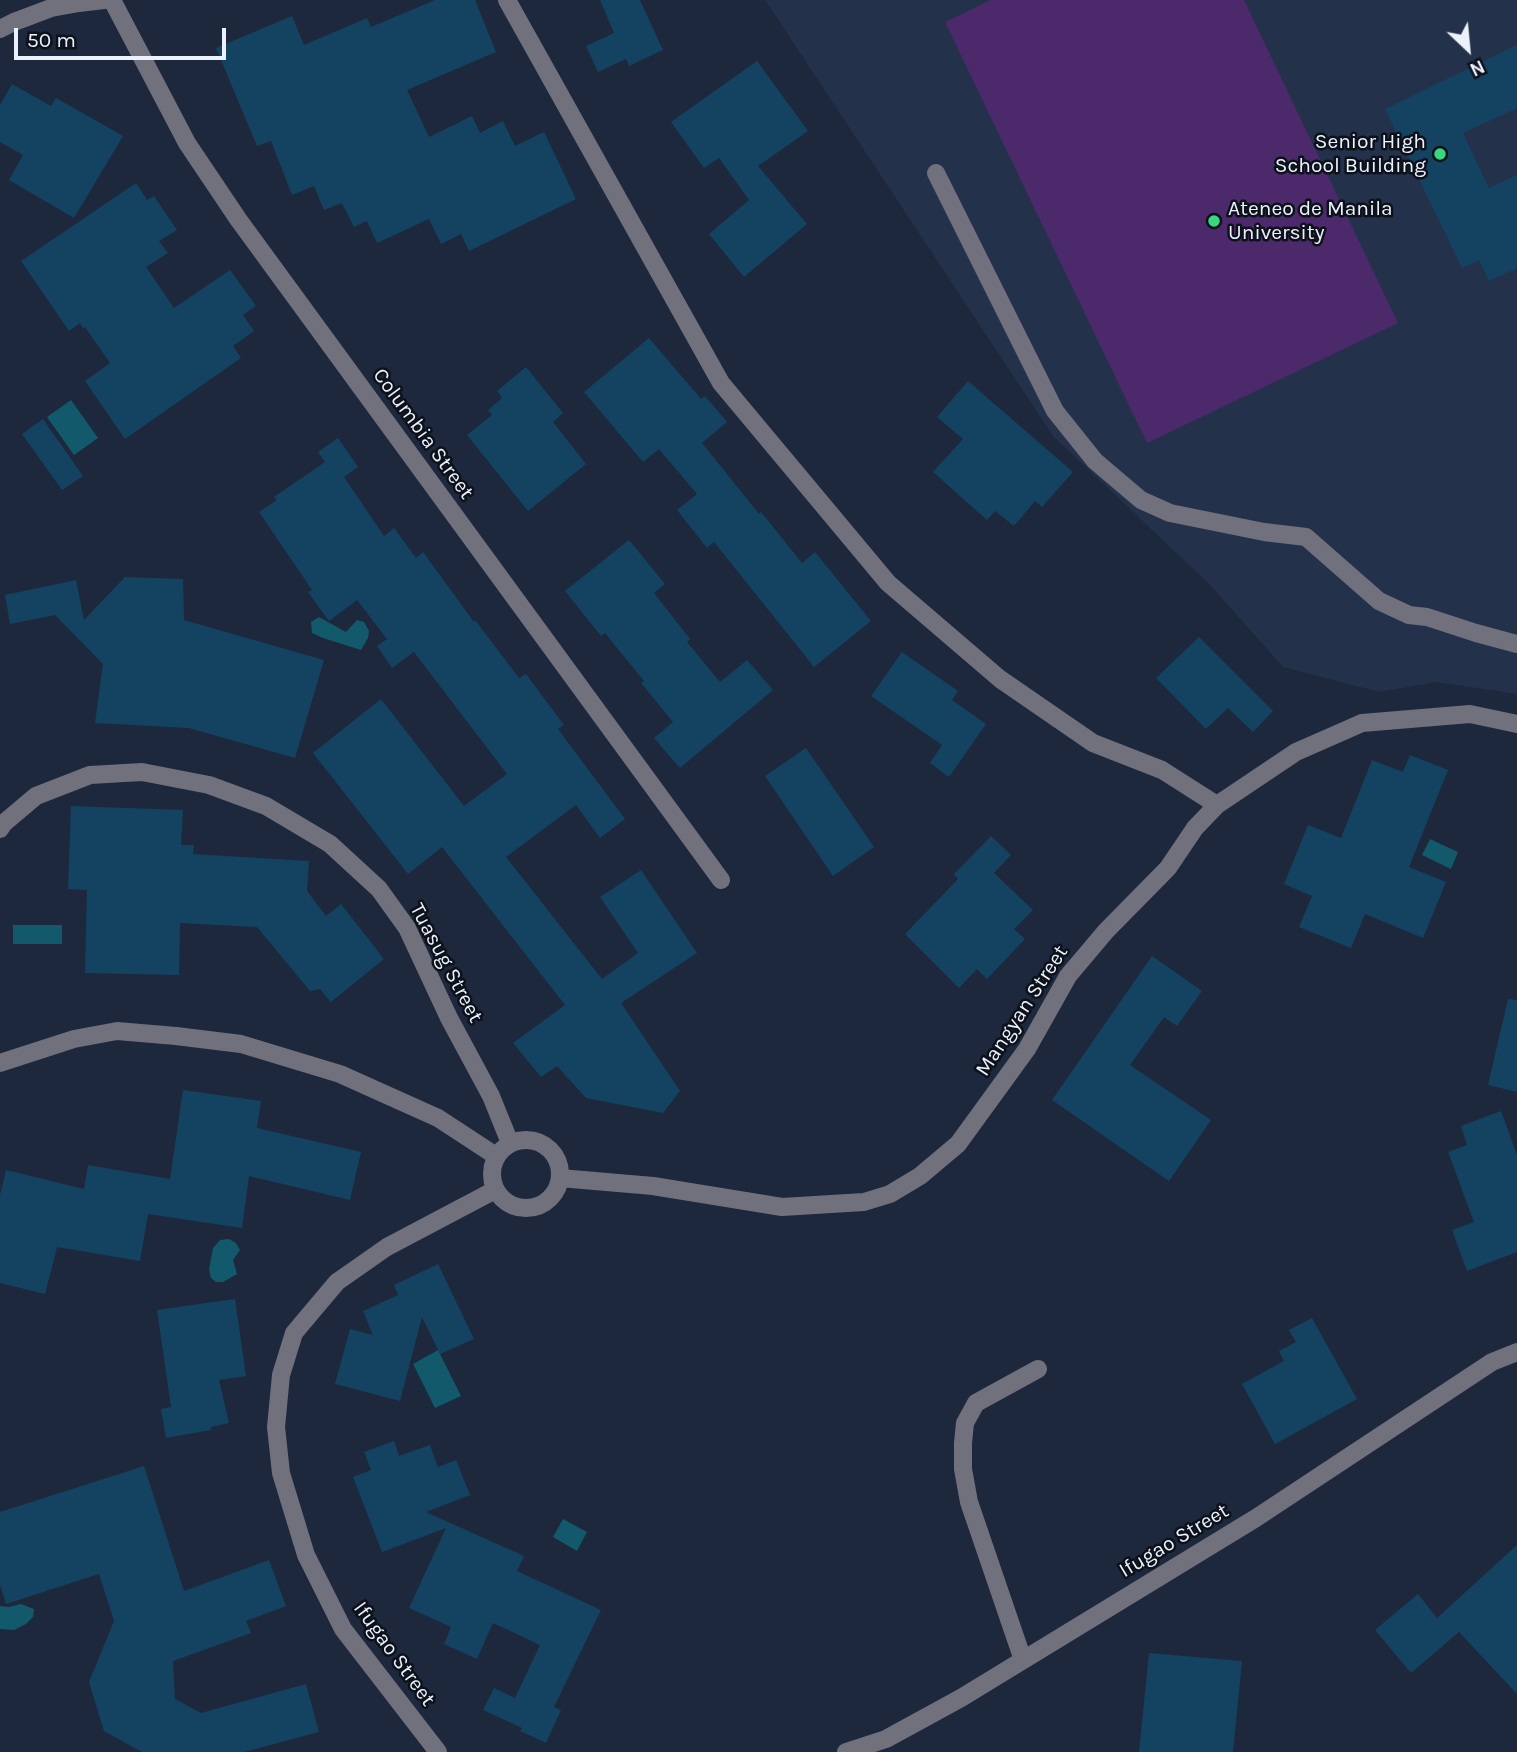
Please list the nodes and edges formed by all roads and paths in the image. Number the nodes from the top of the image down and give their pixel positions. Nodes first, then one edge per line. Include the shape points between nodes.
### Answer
1 (103, 0) edge
2 (113, 0) edge
3 (507, 0) edge
4 (0, 29) edge
5 (936, 173) dead end
6 (1517, 644) edge
7 (1517, 724) edge
8 (1217, 804) junction
9 (0, 829) edge
10 (721, 880) dead end
11 (0, 1063) edge
12 (510, 1143) junction
13 (496, 1156) junction
14 (561, 1178) junction
15 (495, 1190) junction
16 (1517, 1352) edge
17 (1038, 1369) dead end
18 (1023, 1660) junction
19 (435, 1752) edge
20 (846, 1752) edge

1 - 4 street via 51,8
2 - 10 street, Columbia Street via 187,143 238,219
3 - 8 street via 721,383 888,583 1000,679 1093,743 1162,770
5 - 6 street via 1055,411 1096,461 1141,500 1170,513 1306,537 1379,601 1409,615
7 - 8 street, Mangyan Street via 1470,714 1362,723 1296,752
8 - 14 street, Mangyan Street via 1168,868 1068,976 1027,1048 958,1144 890,1194 864,1202 782,1207 653,1186
9 - 12 street, Tuasug Street via 36,796 90,775 142,772 209,785 266,806 330,844 379,889 407,928
11 - 13 street via 74,1039 117,1031 241,1044 340,1074 439,1118
12 - 13 street
12 - 14 street via 531,1139 550,1148
13 - 15 street via 492,1167
14 - 15 street via 551,1198 532,1208 510,1205
15 - 19 street, Ifugao Street via 387,1247 337,1282 294,1332 281,1374 276,1427 281,1473 306,1555 343,1629
16 - 18 street, Ifugao Street via 1492,1362 1256,1518
17 - 18 street via 976,1404 965,1423 963,1443 969,1503
18 - 20 street, Ifugao Street via 886,1739

